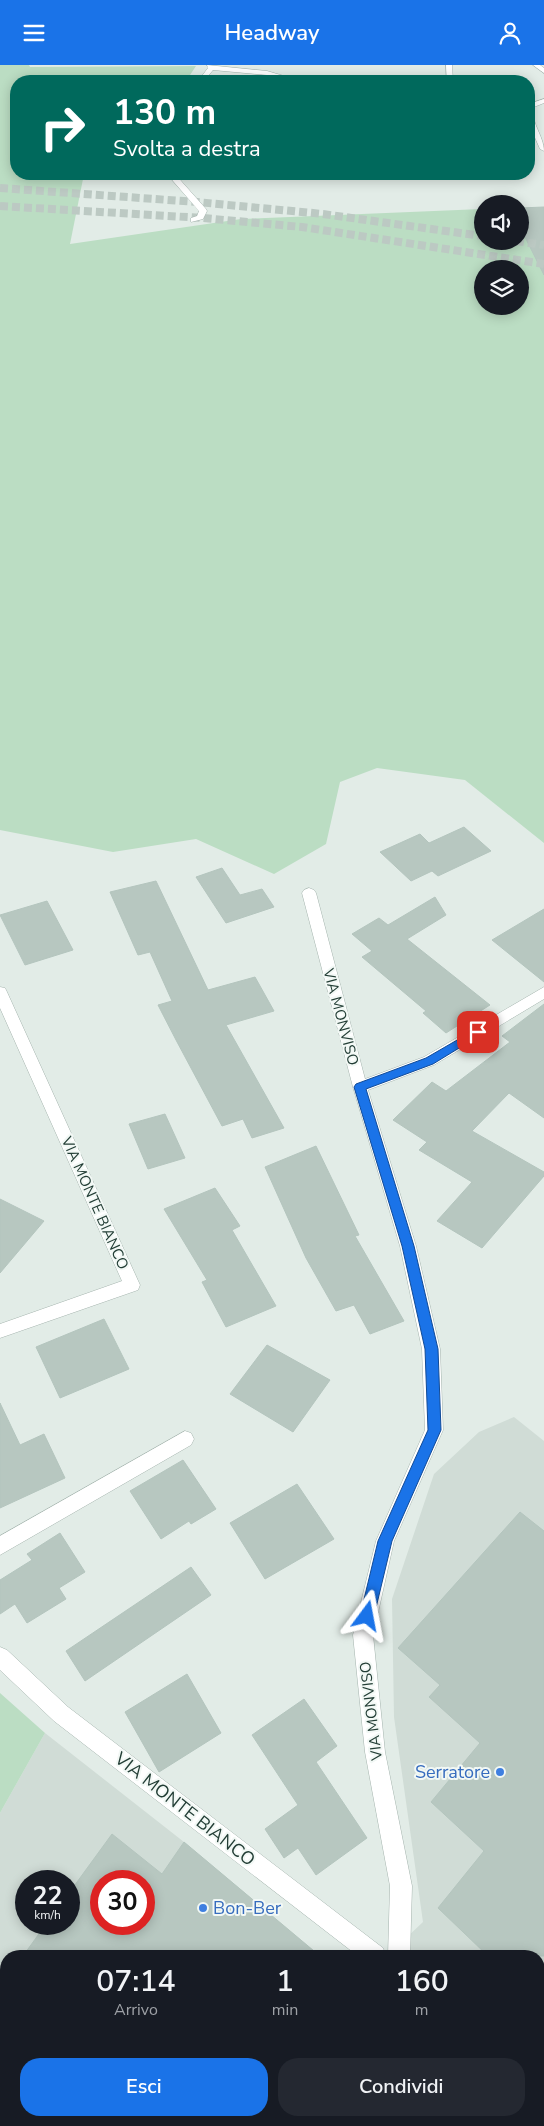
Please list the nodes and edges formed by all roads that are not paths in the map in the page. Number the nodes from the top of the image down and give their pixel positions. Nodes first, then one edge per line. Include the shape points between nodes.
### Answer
1 (536, 65) edge
2 (211, 66) edge
3 (544, 71) edge
4 (275, 75) edge
5 (535, 130) edge
6 (544, 149) edge
7 (176, 180) edge
8 (194, 220) dead end
9 (309, 893) dead end
10 (0, 992) edge
11 (544, 992) edge
12 (360, 1087) junction
13 (0, 1331) edge
14 (185, 1439) dead end
15 (0, 1546) edge
16 (0, 1657) edge
17 (367, 1950) edge
18 (399, 1950) edge

1 - 3 street
2 - 4 street
5 - 6 street
7 - 8 street via 203,211
9 - 12 street, VIA MONVISO
10 - 13 street, VIA MONTE BIANCO via 132,1285
11 - 12 street via 430,1061
12 - 18 street, VIA MONVISO via 408,1246 431,1349 434,1430 385,1541 363,1635 375,1752 401,1886
14 - 15 street
16 - 17 street, VIA MONTE BIANCO via 61,1714

